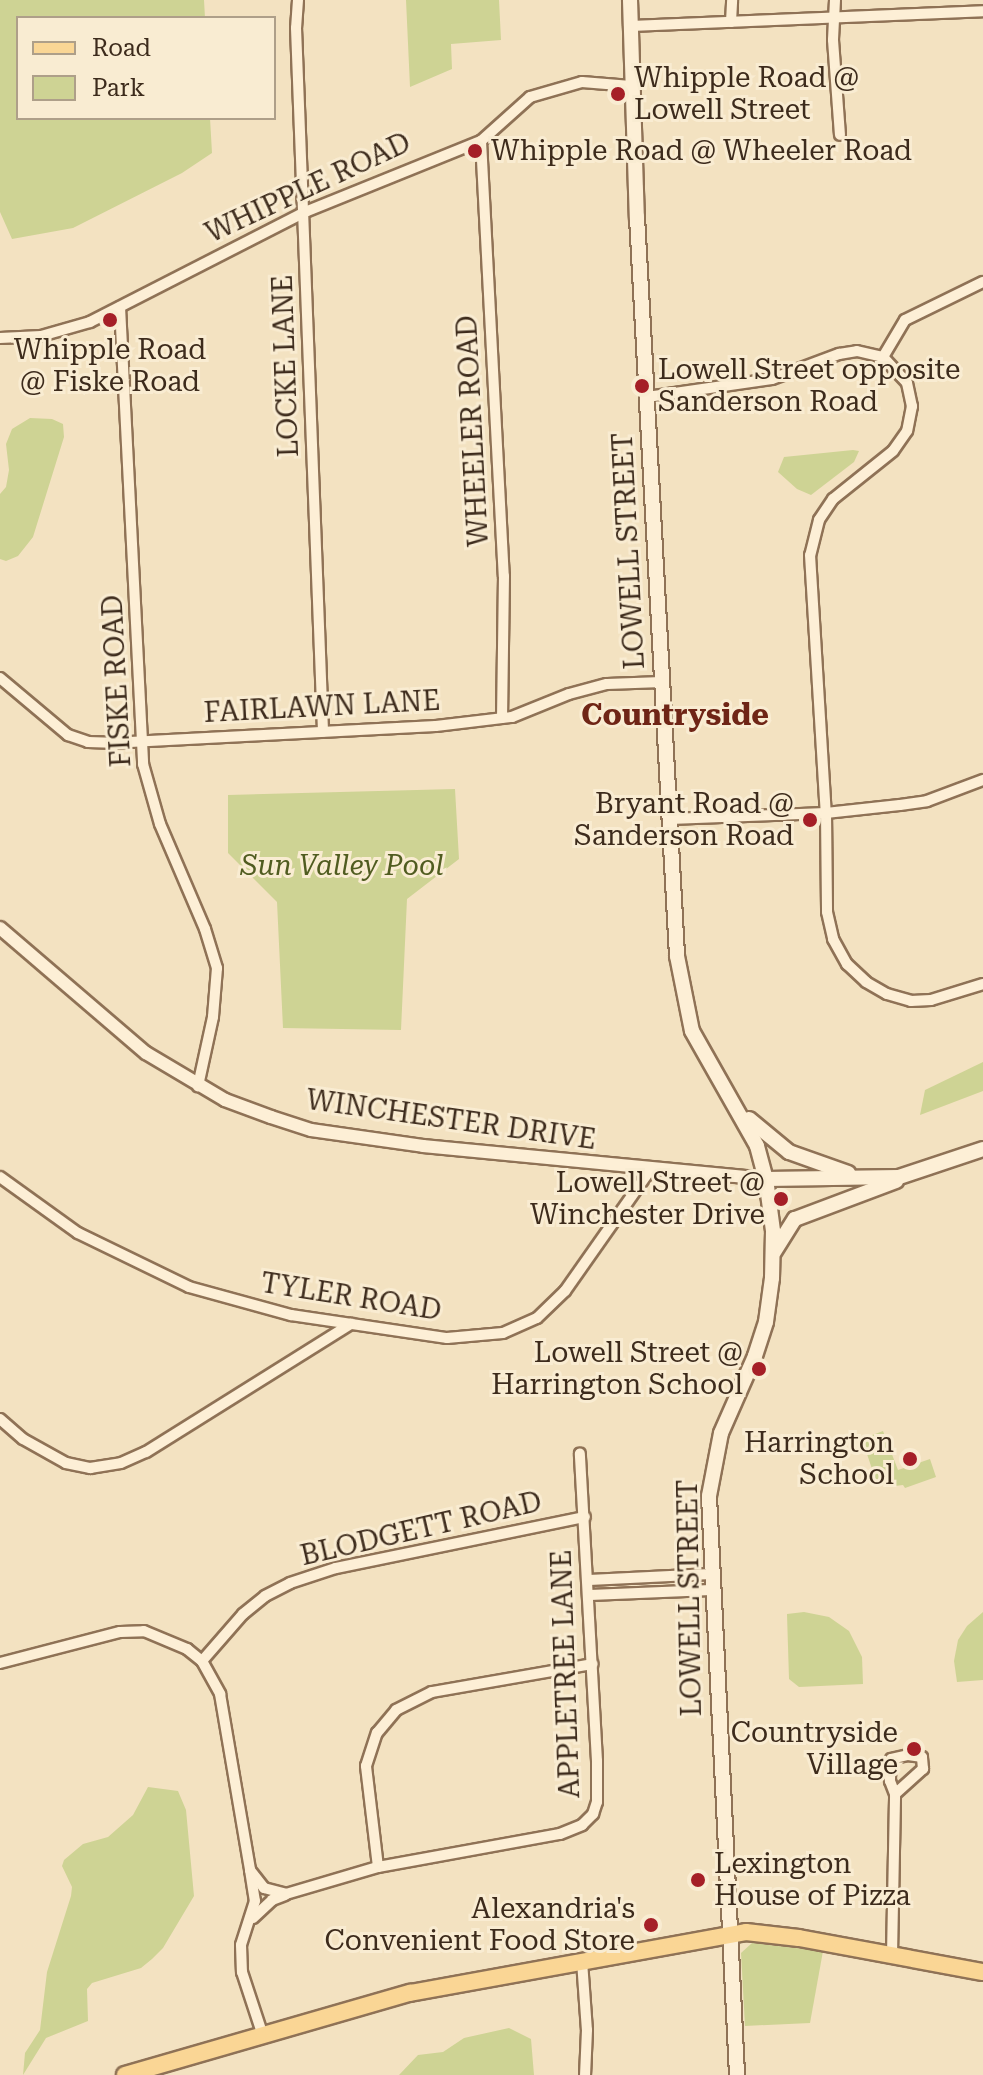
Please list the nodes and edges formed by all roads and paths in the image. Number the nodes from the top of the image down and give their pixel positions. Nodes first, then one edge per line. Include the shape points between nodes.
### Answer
1 (298, 0) edge
2 (630, 0) edge
3 (732, 0) edge
4 (835, 0) edge
5 (983, 11) edge
6 (834, 17) junction
7 (731, 22) junction
8 (631, 26) junction
9 (631, 86) junction
10 (840, 135) dead end
11 (481, 141) junction
12 (305, 212) junction
13 (983, 282) edge
14 (120, 307) junction
15 (0, 338) edge
16 (883, 357) junction
17 (647, 397) junction
18 (0, 678) edge
19 (662, 682) junction
20 (502, 718) junction
21 (323, 731) junction
22 (142, 741) junction
23 (983, 780) edge
24 (826, 813) junction
25 (670, 819) junction
26 (0, 928) edge
27 (983, 984) edge
28 (721, 1083) junction
29 (198, 1086) junction
30 (983, 1149) edge
31 (650, 1170) junction
32 (911, 1174) junction
33 (0, 1177) edge
34 (888, 1178) junction
35 (766, 1179) junction
36 (773, 1255) junction
37 (351, 1324) junction
38 (0, 1419) edge
39 (580, 1453) dead end
40 (585, 1517) junction
41 (589, 1580) junction
42 (711, 1582) junction
43 (590, 1595) junction
44 (202, 1661) junction
45 (0, 1663) edge
46 (593, 1664) junction
47 (895, 1794) dead end
48 (378, 1867) junction
49 (250, 1870) junction
50 (286, 1894) junction
51 (251, 1921) junction
52 (730, 1935) junction
53 (892, 1955) junction
54 (582, 1961) junction
55 (983, 1972) edge
56 (263, 2036) junction
57 (130, 2074) edge
58 (585, 2075) edge
59 (737, 2075) edge

1 - 12 street, LOCKE LANE
2 - 8 main road, LOWELL STREET
3 - 7 street
4 - 6 street
5 - 6 street
6 - 7 street
6 - 10 street
7 - 8 street
8 - 9 main road, LOWELL STREET
9 - 11 street, WHIPPLE ROAD via 582,82 530,97
9 - 17 main road, LOWELL STREET
11 - 12 street, WHIPPLE ROAD
11 - 20 street, WHEELER ROAD via 504,576
12 - 14 street, WHIPPLE ROAD
12 - 21 street, LOCKE LANE
13 - 16 street via 905,320
14 - 15 street, WHIPPLE ROAD via 54,333
14 - 22 street, FISKE ROAD
16 - 17 street via 847,352 772,379
16 - 24 street via 897,368 910,391 907,431 893,451 833,499 819,520 810,555
17 - 19 main road, LOWELL STREET
18 - 22 street, FAIRLAWN LANE via 71,737 95,743
19 - 20 street, FAIRLAWN LANE via 607,684
19 - 25 main road, LOWELL STREET
20 - 21 street, FAIRLAWN LANE
21 - 22 street, FAIRLAWN LANE
22 - 29 street, FISKE ROAD via 149,794 217,968
23 - 24 street via 927,801
24 - 25 street
24 - 27 street via 827,912 833,939 847,964 876,989 911,1001 944,998
25 - 28 main road, LOWELL STREET via 680,987 692,1031
26 - 29 street, WINCHESTER DRIVE via 119,1032
28 - 34 main road via 755,1126 789,1152 835,1170
28 - 35 main road, LOWELL STREET via 749,1128
29 - 31 street, WINCHESTER DRIVE via 311,1130
30 - 32 main road
31 - 35 street, WINCHESTER DRIVE
31 - 37 street, TYLER ROAD via 565,1291 537,1318 480,1337 447,1338
32 - 34 main road
32 - 36 main road via 795,1219
33 - 37 street, TYLER ROAD via 78,1233 189,1287 291,1315
34 - 35 main road
35 - 36 main road, LOWELL STREET
36 - 42 main road, LOWELL STREET via 761,1340 713,1461
37 - 38 street via 121,1463 90,1468 66,1463
39 - 40 street, APPLETREE LANE
40 - 41 street, APPLETREE LANE
40 - 44 street, BLODGETT ROAD via 336,1568 290,1583 243,1614
41 - 42 street
41 - 43 street, APPLETREE LANE
42 - 43 street
42 - 52 main road, LOWELL STREET
43 - 46 street, APPLETREE LANE
44 - 45 street via 144,1631 120,1632
44 - 49 street via 220,1694
46 - 48 street via 432,1692 396,1710 377,1733 366,1766
46 - 48 street, APPLETREE LANE via 598,1788 593,1814 582,1825 560,1834
47 - 53 street
48 - 50 street, APPLETREE LANE
49 - 50 street via 264,1888
49 - 51 street via 255,1901
50 - 51 street, APPLETREE LANE via 260,1909
51 - 56 street via 241,1945 242,1972
52 - 53 main road via 763,1933
52 - 54 main road
52 - 59 main road, LOWELL STREET
53 - 55 main road
54 - 56 main road via 410,1993
54 - 58 street
56 - 57 main road

